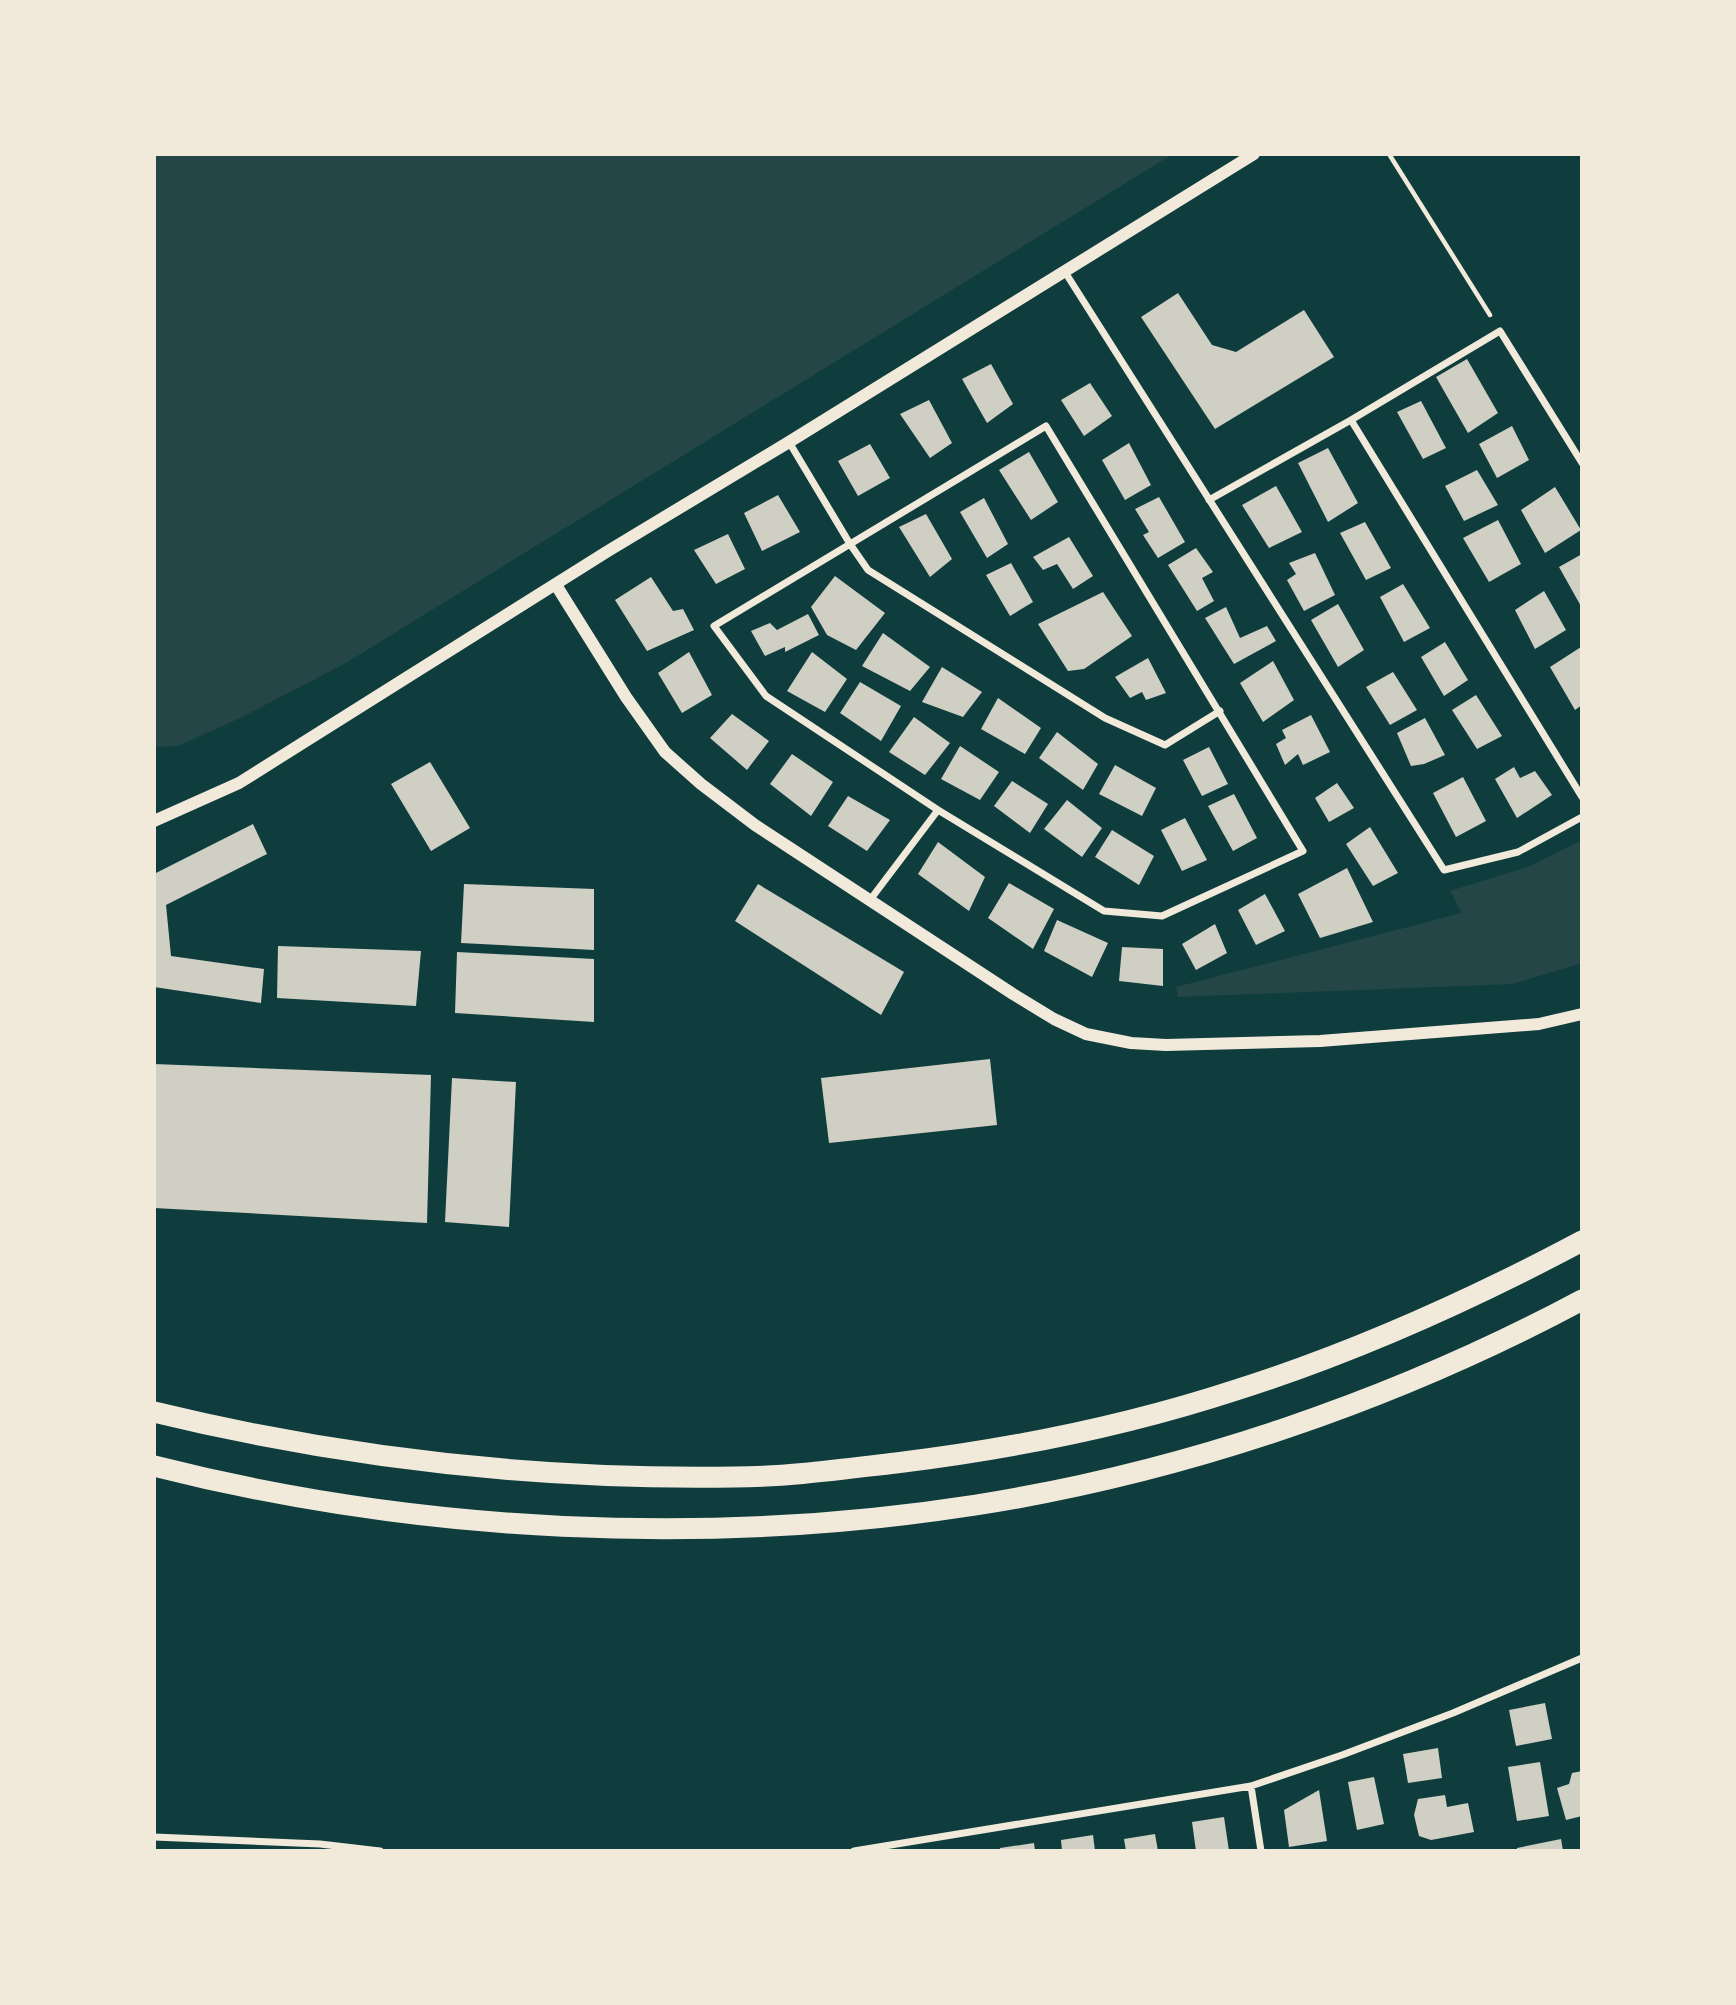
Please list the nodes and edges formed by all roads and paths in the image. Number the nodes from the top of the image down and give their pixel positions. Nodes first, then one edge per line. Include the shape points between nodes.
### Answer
1 (1254, 154) edge
2 (1389, 154) edge
3 (1065, 272) junction
4 (1500, 331) junction
5 (1351, 420) junction
6 (789, 442) junction
7 (1582, 463) edge
8 (1209, 500) junction
9 (850, 544) junction
10 (556, 584) junction
11 (1220, 711) junction
12 (1582, 797) edge
13 (939, 810) junction
14 (1582, 817) edge
15 (154, 821) edge
16 (870, 900) junction
17 (1582, 1014) edge
18 (1582, 1241) edge
19 (1582, 1300) edge
20 (154, 1412) edge
21 (154, 1466) edge
22 (1582, 1658) edge
23 (1251, 1786) junction
24 (154, 1837) edge
25 (321, 1848) edge
26 (380, 1851) edge
27 (854, 1851) edge
28 (1261, 1851) edge

1 - 3 street
2 - 4 path
3 - 6 street
3 - 8 street
4 - 5 street
4 - 7 street
5 - 8 street
5 - 12 street
6 - 9 street
6 - 10 street
8 - 14 street via 1444,870 1518,852
9 - 11 street via 868,570 1105,718 1165,745
9 - 11 street via 1046,426
9 - 13 street via 713,626 766,696
10 - 15 street via 239,783
10 - 16 street via 665,752 755,825
11 - 13 street via 1303,851 1162,916 1104,911
13 - 16 street
16 - 17 street via 1054,1019 1086,1034 1131,1043 1320,1041 1539,1024
18 - 20 highway via 1407,1326 1234,1391 1065,1435 896,1463 737,1478 542,1472 430,1462
19 - 21 highway via 1433,1371 1248,1441 1081,1485 976,1505 869,1518 641,1529 534,1525 428,1516 298,1497
22 - 23 street via 1453,1713
23 - 27 street
23 - 28 street
24 - 25 street
25 - 26 street

